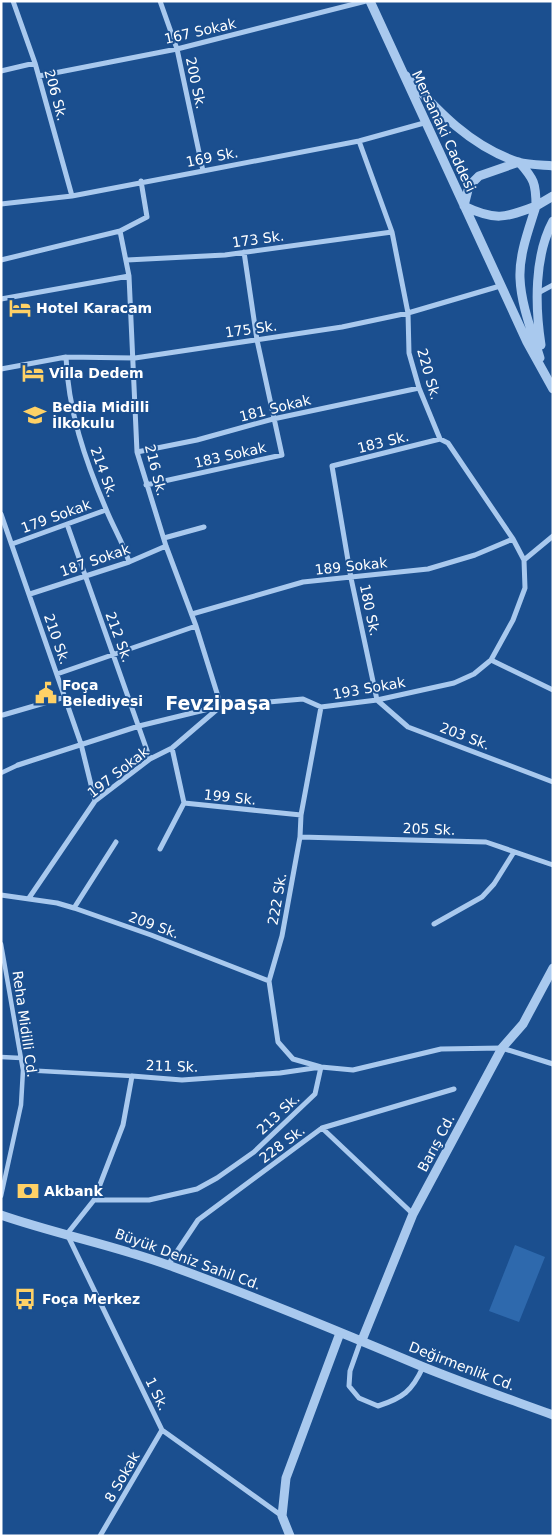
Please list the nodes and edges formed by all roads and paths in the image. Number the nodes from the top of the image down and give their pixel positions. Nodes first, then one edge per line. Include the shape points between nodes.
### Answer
1 (13, 1) edge
2 (160, 1) edge
3 (366, 1) edge
4 (370, 1) edge
5 (177, 49) junction
6 (35, 63) junction
7 (400, 70) junction
8 (1, 71) edge
9 (39, 76) junction
10 (424, 123) junction
11 (359, 141) junction
12 (519, 162) junction
13 (553, 166) edge
14 (203, 171) junction
15 (142, 181) junction
16 (72, 196) junction
17 (553, 196) edge
18 (1, 204) edge
19 (464, 206) junction
20 (536, 206) junction
21 (553, 221) edge
22 (120, 232) junction
23 (392, 232) junction
24 (244, 252) junction
25 (1, 260) edge
26 (127, 260) junction
27 (129, 276) junction
28 (553, 285) edge
29 (500, 286) junction
30 (538, 293) junction
31 (1, 299) edge
32 (408, 312) junction
33 (257, 340) junction
34 (66, 357) junction
35 (134, 358) junction
36 (1, 369) edge
37 (544, 372) junction
38 (419, 388) junction
39 (553, 389) edge
40 (273, 419) junction
41 (440, 439) junction
42 (137, 452) junction
43 (332, 466) joint
44 (146, 485) junction
45 (106, 510) junction
46 (1, 514) edge
47 (67, 524) junction
48 (204, 528) dead end
49 (553, 536) edge
50 (164, 538) junction
51 (513, 539) junction
52 (12, 544) junction
53 (166, 546) junction
54 (524, 560) junction
55 (129, 562) junction
56 (84, 576) junction
57 (351, 578) junction
58 (30, 594) junction
59 (192, 614) junction
60 (196, 626) junction
61 (114, 653) junction
62 (491, 660) junction
63 (56, 674) junction
64 (553, 690) edge
65 (64, 697) junction
66 (377, 700) junction
67 (221, 706) junction
68 (321, 708) junction
69 (3, 715) dead end
70 (139, 726) junction
71 (81, 744) junction
72 (172, 748) junction
73 (150, 759) junction
74 (18, 766) joint
75 (1, 773) edge
76 (553, 782) edge
77 (95, 801) junction
78 (184, 803) junction
79 (301, 815) junction
80 (300, 837) junction
81 (116, 842) dead end
82 (160, 849) dead end
83 (514, 852) junction
84 (553, 865) edge
85 (1, 895) edge
86 (30, 898) junction
87 (74, 908) junction
88 (434, 924) dead end
89 (1, 944) edge
90 (553, 968) edge
91 (269, 981) junction
92 (502, 1048) junction
93 (1, 1057) edge
94 (21, 1058) junction
95 (553, 1064) edge
96 (321, 1067) junction
97 (23, 1070) junction
98 (132, 1076) junction
99 (454, 1089) dead end
100 (322, 1128) junction
101 (1, 1196) edge
102 (94, 1200) junction
103 (413, 1214) junction
104 (1, 1216) edge
105 (67, 1234) junction
106 (168, 1265) junction
107 (340, 1333) junction
108 (362, 1340) junction
109 (423, 1367) junction
110 (553, 1415) edge
111 (162, 1430) junction
112 (282, 1516) junction
113 (100, 1536) edge
114 (290, 1536) edge

1 - 6 street, 206 Sk.
2 - 5 street, 200 Sk.
3 - 5 street, 167 Sokak
4 - 7 street
5 - 9 street, 167 Sokak
5 - 14 street, 200 Sk.
6 - 8 street
6 - 9 street, 206 Sk.
7 - 10 street, Mersanaki Caddesi
7 - 12 street, Mersanaki Caddesi via 446,120 479,143
9 - 16 street, 206 Sk.
10 - 11 street, 169 Sk.
10 - 19 street, Mersanaki Caddesi
11 - 14 street, 169 Sk.
11 - 23 street, 220 Sk.
12 - 13 street, Mersanaki Caddesi
12 - 19 street via 479,176 469,186
12 - 20 street via 533,179
14 - 15 street, 169 Sk.
15 - 16 street, 169 Sk.
15 - 22 street via 147,217
16 - 18 street, 169 Sk.
17 - 20 street
19 - 20 street via 485,216 500,218
19 - 29 street, Mersanaki Caddesi
20 - 37 street, Mersanaki Caddesi via 520,277
21 - 30 street via 546,233 540,261
22 - 25 street
22 - 26 street, 216 Sk.
23 - 24 street, 173 Sk.
23 - 32 street, 220 Sk.
24 - 26 street, 173 Sk.
24 - 33 street
26 - 27 street, 216 Sk.
27 - 31 street
27 - 35 street, 216 Sk.
28 - 30 street
29 - 32 street, 175 Sk.
29 - 37 street, Mersanaki Caddesi
30 - 37 street
32 - 33 street, 175 Sk. via 342,327
32 - 38 street, 220 Sk. via 409,353
33 - 35 street, 175 Sk.
33 - 40 street
34 - 35 street, 175 Sk.
34 - 36 street, 175 Sk.
34 - 45 street, 214 Sk. via 74,421
35 - 42 street, 216 Sk.
37 - 39 street, Mersanaki Caddesi
38 - 40 street, 181 Sokak
38 - 41 street, 220 Sk.
40 - 42 street, 181 Sokak
40 - 44 street, 183 Sokak via 282,455
41 - 43 street, 183 Sk.
41 - 51 street, 220 Sk. via 448,443
42 - 44 street, 216 Sk.
43 - 57 street, 180 Sk.
44 - 50 street, 216 Sk.
45 - 47 street, 179 Sokak
45 - 55 street, 214 Sk. via 122,539
46 - 52 street, 210 Sk.
47 - 52 street, 179 Sokak
47 - 56 street, 212 Sk.
48 - 50 street
49 - 54 street
50 - 53 street, 216 Sk.
51 - 54 street, 220 Sk.
51 - 57 street, 189 Sokak via 475,555 428,568
52 - 58 street, 210 Sk.
53 - 55 street, 187 Sokak
53 - 59 street, 216 Sk.
54 - 62 street, 193 Sokak via 525,588 513,620
55 - 56 street, 187 Sokak
56 - 58 street, 187 Sokak
56 - 61 street, 212 Sk.
57 - 59 street, 189 Sokak via 303,582
57 - 66 street, 180 Sk.
58 - 63 street, 210 Sk.
59 - 60 street, 216 Sk.
60 - 61 street
60 - 67 street, 216 Sk.
61 - 63 street
61 - 70 street, 212 Sk.
62 - 64 street
62 - 66 street, 193 Sokak via 474,674 454,683
63 - 65 street, 210 Sk.
65 - 69 street
65 - 71 street, 210 Sk.
66 - 68 street, 193 Sokak
66 - 76 street, 203 Sk. via 408,727
67 - 68 street, 193 Sokak via 303,699
67 - 70 street, 193 Sokak
67 - 72 street, 197 Sokak
68 - 79 street, 222 Sk.
70 - 71 street, 193 Sokak
70 - 73 street, 212 Sk.
71 - 74 street, 193 Sokak
71 - 77 street, 210 Sk.
72 - 73 street, 197 Sokak
72 - 78 street, 199 Sk.
73 - 77 street, 197 Sokak
74 - 75 street
77 - 86 street, 197 Sokak
78 - 79 street, 199 Sk.
78 - 82 street
79 - 80 street, 222 Sk.
80 - 83 street, 205 Sk. via 486,842
80 - 91 street, 222 Sk. via 282,936
81 - 87 street
83 - 84 street, 205 Sk.
83 - 88 street via 482,897
85 - 86 street, 209 Sk.
86 - 87 street, 209 Sk.
87 - 91 street, 209 Sk.
89 - 94 street, Reha Midilli Cd.
90 - 92 street, Barış Cd. via 523,1024
91 - 96 street, 222 Sk. via 278,1042 293,1059
92 - 95 street
92 - 96 street via 441,1049 353,1070
92 - 103 street, Barış Cd.
93 - 94 street
94 - 97 street, Reha Midilli Cd.
96 - 98 street, 211 Sk. via 182,1080
96 - 102 street, 213 Sk. via 315,1094 254,1152 218,1178 197,1189 150,1200
97 - 98 street, 211 Sk.
97 - 101 street, Reha Midilli Cd. via 21,1105
98 - 102 street via 124,1125
99 - 100 street
100 - 103 street, 228 Sk.
100 - 106 street, 228 Sk. via 198,1220
102 - 105 street
103 - 108 street, Barış Cd.
104 - 105 street, Büyük Deniz Sahil Cd.
105 - 106 street, Büyük Deniz Sahil Cd.
105 - 111 street, 1 Sk.
106 - 107 street, Büyük Deniz Sahil Cd.
107 - 108 street, Büyük Deniz Sahil Cd.
107 - 112 street via 286,1478
108 - 109 street, Değirmenlik Cd.
108 - 109 street via 350,1371 349,1386 359,1398 378,1406 395,1401 416,1383
109 - 110 street, Değirmenlik Cd.
111 - 112 street, 1 Sk.
111 - 113 street, 8 Sokak
112 - 114 street

